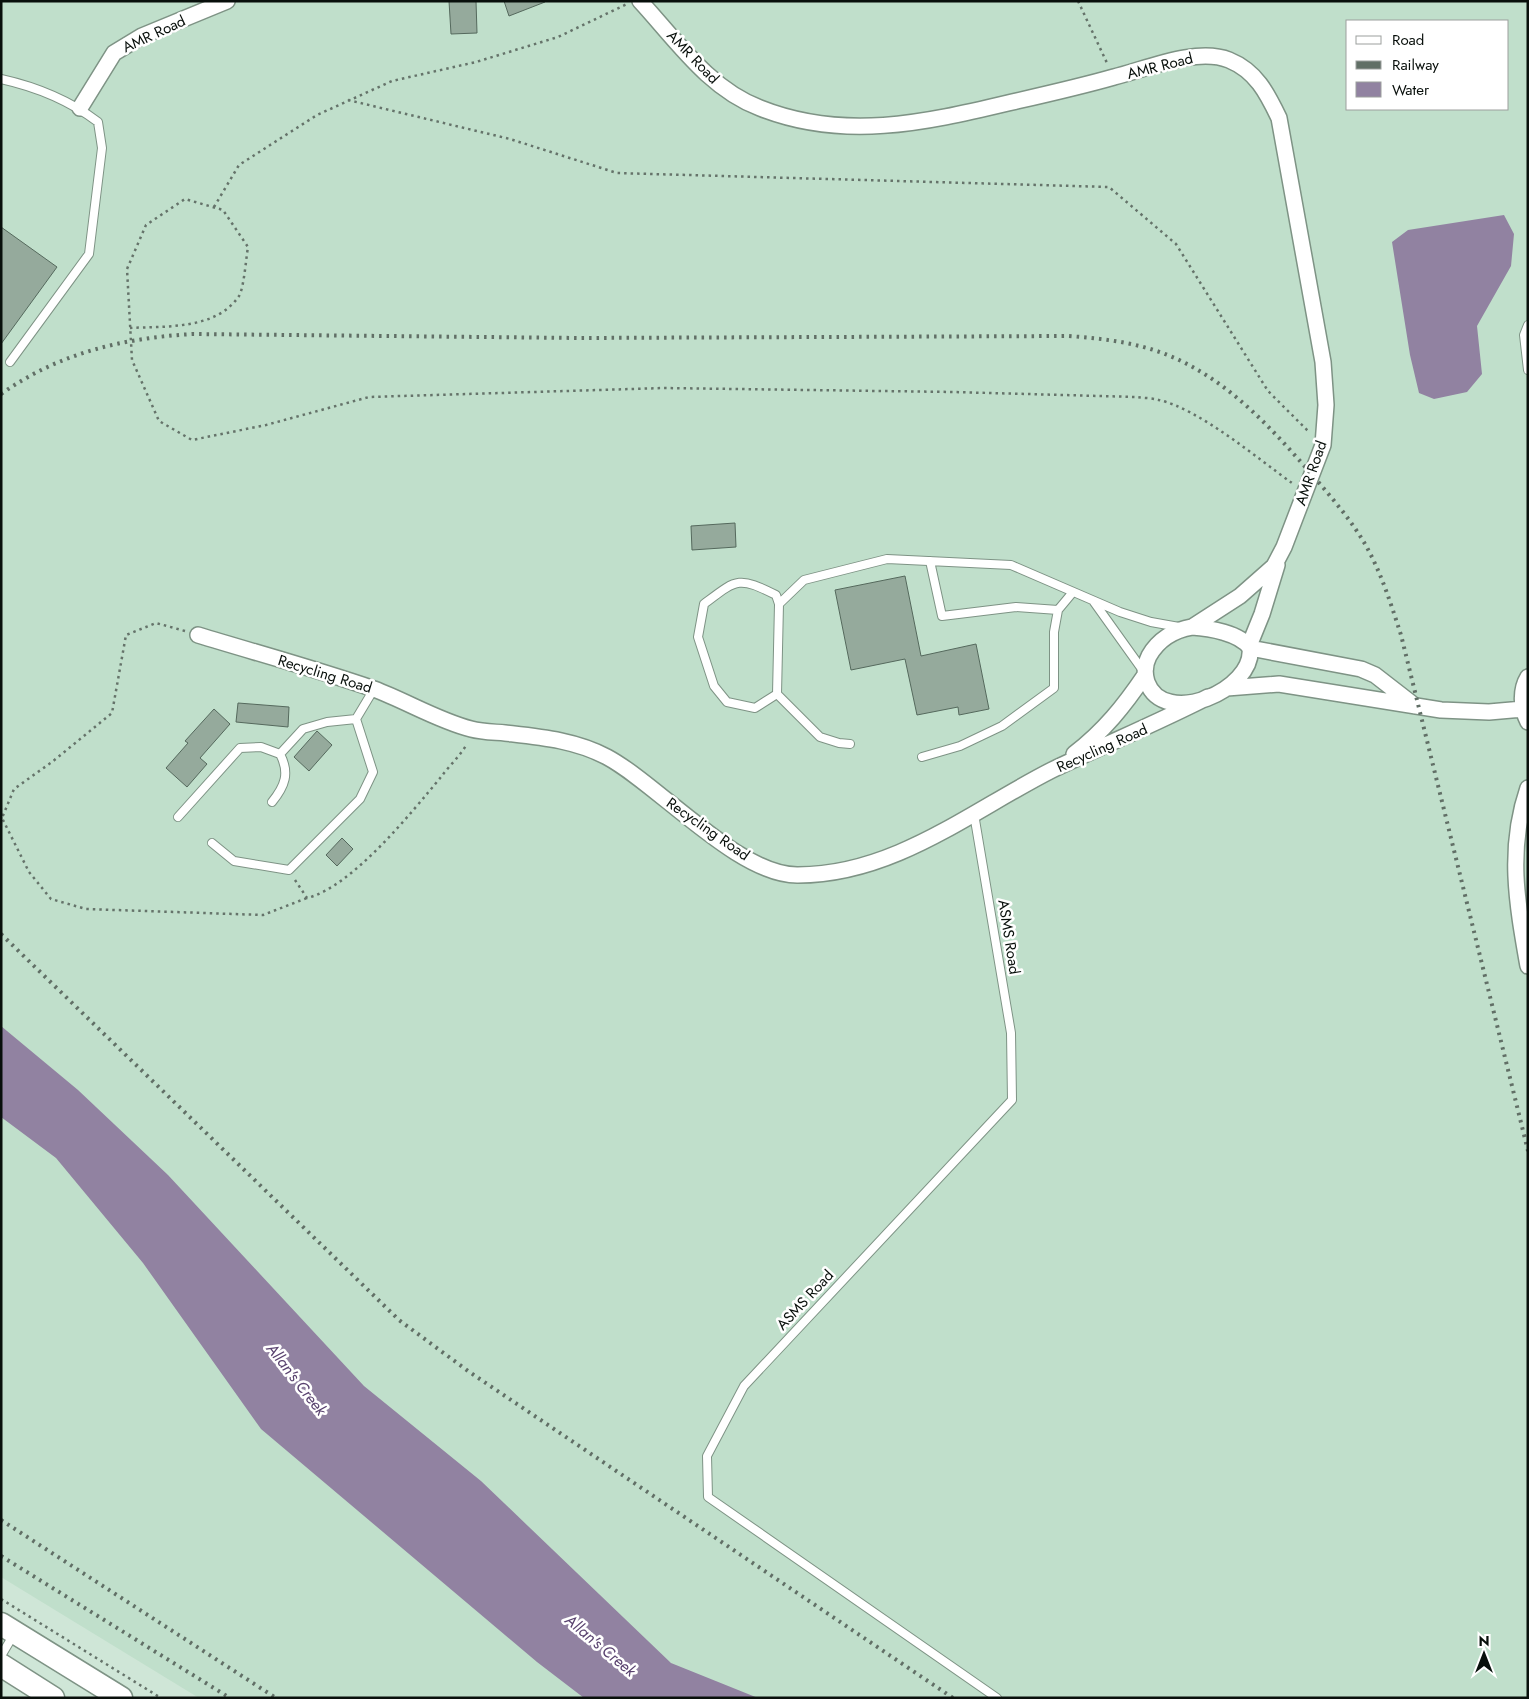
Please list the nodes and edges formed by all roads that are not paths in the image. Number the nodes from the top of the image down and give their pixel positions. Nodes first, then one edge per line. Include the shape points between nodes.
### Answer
1 (227, 1) edge
2 (640, 1) edge
3 (1, 79) edge
4 (80, 108) junction
5 (1528, 325) edge
6 (10, 362) dead end
7 (1528, 370) edge
8 (1278, 559) junction
9 (930, 561) junction
10 (1073, 592) junction
11 (1093, 601) junction
12 (779, 604) junction
13 (1058, 610) junction
14 (1188, 627) junction
15 (198, 635) road end
16 (1250, 647) junction
17 (1145, 674) junction
18 (1528, 677) edge
19 (1226, 688) junction
20 (374, 689) junction
21 (777, 694) junction
22 (1208, 696) junction
23 (1418, 708) junction
24 (1525, 716) edge
25 (356, 719) junction
26 (850, 744) dead end
27 (280, 754) junction
28 (922, 757) dead end
29 (1051, 771) junction
30 (1528, 788) edge
31 (272, 802) dead end
32 (974, 814) junction
33 (178, 817) dead end
34 (212, 843) dead end
35 (1528, 966) edge
36 (8, 1628) edge
37 (1, 1656) edge
38 (1, 1665) edge
39 (53, 1698) edge
40 (121, 1698) edge
41 (997, 1698) edge

1 - 4 street, AMR Road via 142,36 114,53
2 - 8 street, AMR Road via 710,79 736,97 784,117 819,124 893,126 939,120 1200,56 1228,60 1248,72 1265,88 1279,118 1322,362 1326,405 1322,445
3 - 4 lane via 32,86
4 - 6 lane via 98,122 102,148 89,254
5 - 7 lane via 1524,341
8 - 14 street, AMR Road via 1258,582 1221,610
8 - 16 street, AMR Road
9 - 10 lane via 1011,565
9 - 12 lane via 888,559 804,580
9 - 13 lane via 942,616 1016,606
10 - 11 lane
10 - 13 lane
11 - 14 lane via 1134,617
11 - 17 lane
12 - 21 lane
12 - 21 lane via 776,595 750,582 730,585 704,604 698,637 714,686 726,702 756,708
13 - 28 lane via 1054,632 1054,688 1002,726 960,746
14 - 16 street via 1222,632
14 - 17 street via 1160,642 1149,656
15 - 20 street, Recycling Road
16 - 19 street via 1248,666
16 - 23 street via 1361,669 1375,675
17 - 22 street via 1152,691 1168,702 1188,703
17 - 29 street via 1128,702 1105,728
18 - 24 street via 1522,695
19 - 22 street
19 - 23 street via 1288,685
20 - 25 lane
20 - 32 street, Recycling Road via 471,729 551,738 573,743 608,758 745,857 781,874 820,874 868,864 939,835
21 - 26 lane via 820,737
22 - 29 street, Recycling Road via 1158,723
23 - 24 street
25 - 27 lane via 303,729
25 - 34 lane via 373,772 360,799 289,870 234,861
27 - 31 lane via 286,766 282,789
27 - 33 lane via 262,747 240,748
29 - 32 street, Recycling Road
30 - 35 street via 1515,844 1516,886
32 - 41 lane, ASMS Road via 1011,1033 1012,1100 744,1386 707,1456 708,1497
36 - 37 lane
36 - 40 main road
38 - 39 main road

